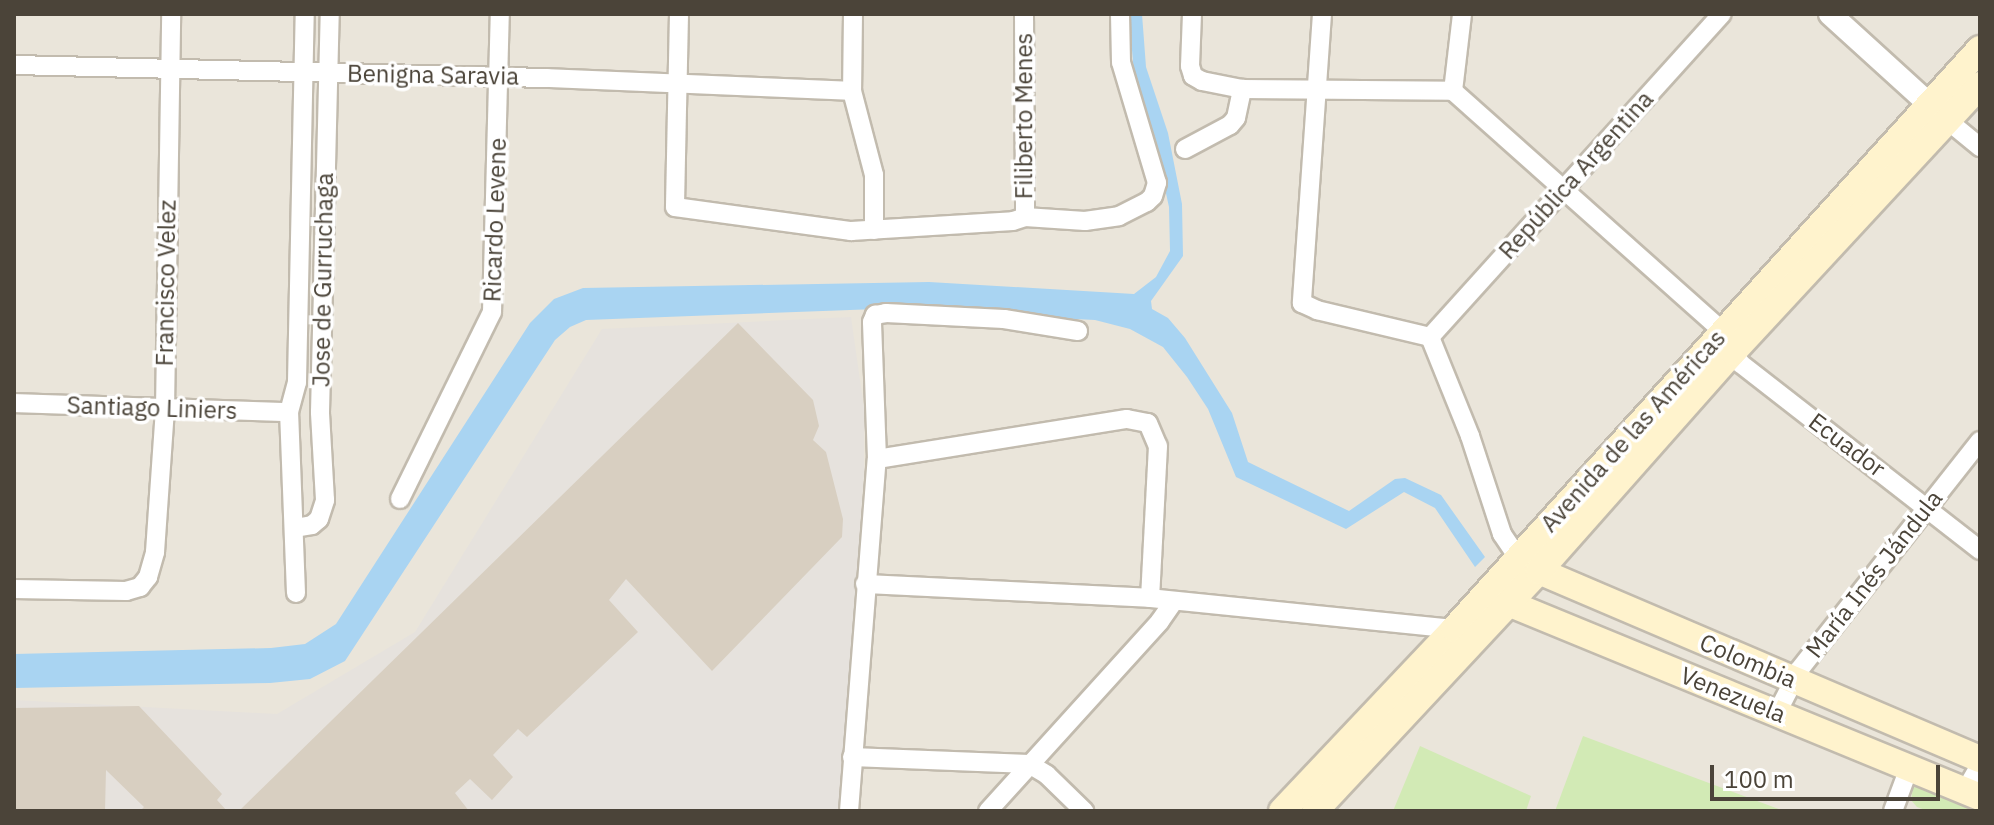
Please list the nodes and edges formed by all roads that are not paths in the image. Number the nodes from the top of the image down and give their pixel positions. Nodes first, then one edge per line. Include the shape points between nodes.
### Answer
1 (171, 14) edge
2 (305, 14) edge
3 (330, 14) edge
4 (500, 14) edge
5 (679, 14) edge
6 (853, 14) edge
7 (1024, 14) edge
8 (1120, 14) edge
9 (1192, 14) edge
10 (1322, 14) edge
11 (1462, 14) edge
12 (1722, 14) edge
13 (1830, 14) edge
14 (1980, 49) edge
15 (14, 65) edge
16 (170, 70) junction
17 (304, 72) junction
18 (328, 73) junction
19 (498, 78) junction
20 (676, 85) junction
21 (1980, 85) edge
22 (1242, 89) junction
23 (1316, 89) junction
24 (852, 91) junction
25 (1453, 91) junction
26 (1938, 112) junction
27 (1980, 147) edge
28 (1185, 149) dead end
29 (1565, 188) junction
30 (1025, 217) junction
31 (874, 230) junction
32 (1078, 331) dead end
33 (1430, 337) junction
34 (1728, 343) junction
35 (14, 403) edge
36 (165, 409) junction
37 (289, 412) junction
38 (1980, 441) edge
39 (877, 459) junction
40 (400, 499) dead end
41 (1927, 507) junction
42 (295, 528) junction
43 (1980, 550) edge
44 (1528, 564) junction
45 (865, 584) junction
46 (14, 589) edge
47 (296, 593) dead end
48 (1150, 598) junction
49 (1497, 599) junction
50 (1174, 601) junction
51 (1454, 629) junction
52 (1792, 680) junction
53 (1777, 713) junction
54 (852, 757) junction
55 (1980, 759) edge
56 (1029, 764) junction
57 (1980, 765) edge
58 (1909, 768) junction
59 (1972, 794) edge
60 (1898, 809) edge
61 (849, 811) edge
62 (988, 811) edge
63 (1084, 811) edge
64 (1282, 811) edge
65 (1315, 811) edge

1 - 16 street, Francisco Velez
2 - 17 street, Jose de Gurruchaga
3 - 18 street, Jose de Gurruchaga
4 - 19 street, Ricardo Levene
5 - 20 street
6 - 24 street
7 - 30 street, Filiberto Menes
8 - 30 street via 1121,62 1155,172 1153,196 1133,210 1103,219
9 - 22 street via 1188,52 1193,76
10 - 23 street
11 - 25 street
12 - 29 street, República Argentina
13 - 26 street
14 - 26 main road, Avenida de las Américas
15 - 16 street, Benigna Saravia
16 - 17 street, Benigna Saravia
16 - 36 street, Francisco Velez
17 - 18 street, Benigna Saravia
17 - 37 street, Jose de Gurruchaga via 297,382
18 - 19 street, Benigna Saravia
18 - 42 street, Jose de Gurruchaga via 320,412 325,500 319,519
19 - 20 street, Benigna Saravia
19 - 40 street, Ricardo Levene via 492,312
20 - 24 street, Benigna Saravia
20 - 31 street via 675,207 842,231
21 - 26 main road, Avenida de las Américas
22 - 23 street
22 - 28 street via 1230,125
23 - 25 street
23 - 33 street via 1302,303
24 - 31 street via 874,175
25 - 29 street, Ecuador
26 - 27 street
26 - 34 main road, Avenida de las Américas
29 - 33 street, República Argentina
29 - 34 street, Ecuador
30 - 31 street
32 - 39 street via 1004,319 875,315 870,333
33 - 44 street via 1502,534
34 - 41 street, Ecuador via 1741,364
34 - 44 main road, Avenida de las Américas
35 - 36 street, Santiago Liniers
36 - 37 street, Santiago Liniers
36 - 46 street, Francisco Velez via 155,552 140,587
37 - 42 street, Jose de Gurruchaga
38 - 41 street, María Inés Jándula
39 - 45 street
39 - 48 street via 1127,419 1148,423 1158,446
41 - 43 street, Ecuador
41 - 52 street, María Inés Jándula
42 - 47 street, Jose de Gurruchaga
44 - 49 main road, Avenida de las Américas
44 - 52 main road, Colombia
45 - 48 street
45 - 54 street
48 - 50 street
49 - 51 main road, Avenida de las Américas
49 - 53 main road, Venezuela
49 - 65 main road, Avenida de las Américas
50 - 51 street
50 - 56 street
51 - 64 main road, Avenida de las Américas
52 - 53 street, María Inés Jándula
52 - 55 main road, Colombia
53 - 58 main road, Venezuela
54 - 56 street
54 - 61 street
56 - 62 street
56 - 63 street
57 - 59 street
58 - 59 main road, Venezuela
58 - 60 street

